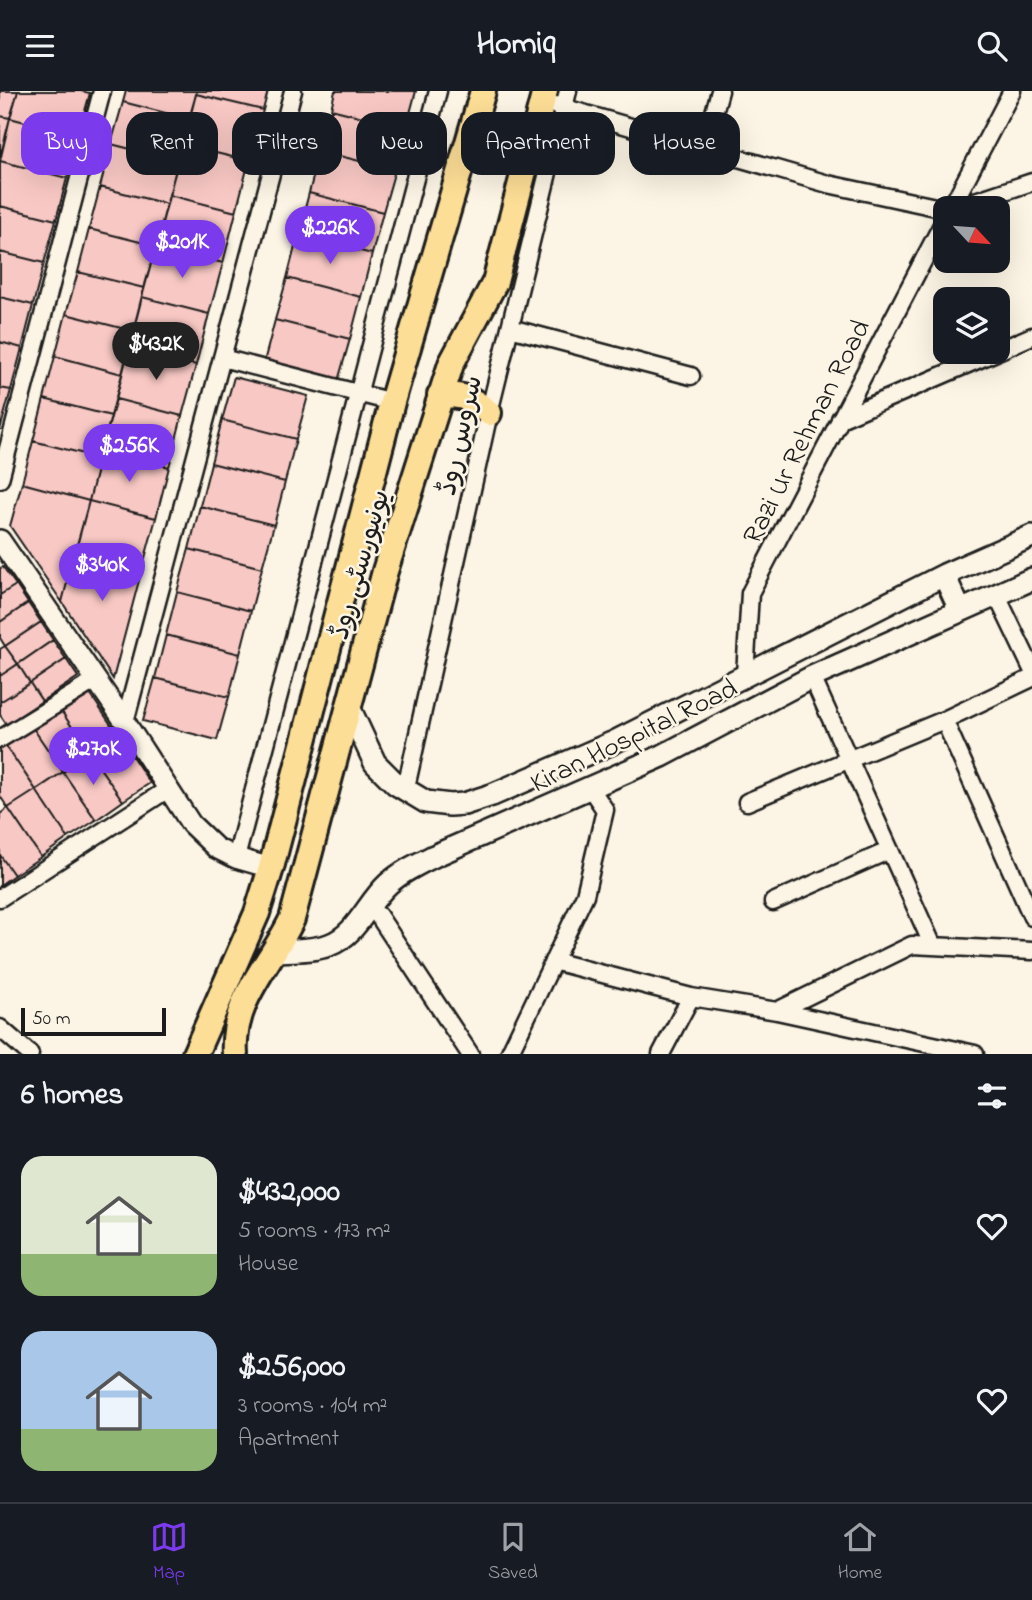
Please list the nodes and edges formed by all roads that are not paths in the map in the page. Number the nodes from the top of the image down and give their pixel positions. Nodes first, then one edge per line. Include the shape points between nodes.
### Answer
1 (102, 91) edge
2 (293, 91) edge
3 (438, 91) edge
4 (483, 91) edge
5 (568, 91) edge
6 (720, 91) edge
7 (1013, 91) edge
8 (550, 100) edge
9 (714, 112) edge
10 (629, 125) edge
11 (740, 158) edge
12 (1032, 182) edge
13 (959, 196) edge
14 (989, 196) edge
15 (933, 206) edge
16 (933, 242) edge
17 (510, 328) junction
18 (1032, 336) edge
19 (1010, 345) edge
20 (222, 358) junction
21 (967, 364) edge
22 (691, 376) dead end
23 (358, 393) junction
24 (440, 395) junction
25 (391, 403) junction
26 (489, 413) junction
27 (840, 419) junction
28 (0, 479) edge
29 (1032, 536) edge
30 (0, 540) edge
31 (944, 575) junction
32 (1032, 579) edge
33 (996, 594) junction
34 (960, 610) junction
35 (1032, 669) edge
36 (745, 675) junction
37 (812, 677) junction
38 (1032, 678) edge
39 (96, 680) junction
40 (348, 705) junction
41 (944, 720) junction
42 (125, 722) junction
43 (1, 737) edge
44 (850, 760) junction
45 (168, 789) junction
46 (591, 789) junction
47 (405, 792) junction
48 (747, 802) dead end
49 (890, 850) junction
50 (236, 858) junction
51 (271, 868) junction
52 (0, 898) edge
53 (773, 902) dead end
54 (368, 908) junction
55 (1032, 917) edge
56 (933, 947) junction
57 (275, 951) junction
58 (1032, 951) edge
59 (553, 961) junction
60 (691, 997) junction
61 (777, 1011) junction
62 (0, 1028) edge
63 (30, 1054) edge
64 (195, 1054) edge
65 (235, 1054) edge
66 (470, 1054) edge
67 (509, 1054) edge
68 (661, 1054) edge
69 (975, 1054) edge

1 - 28 street
2 - 20 street
3 - 23 street
4 - 25 main road, یونیورسٹی روڈ
5 - 8 street, سروس روڈ
6 - 9 street
7 - 13 street
8 - 10 street
8 - 17 street, سروس روڈ
8 - 24 main road, یونیورسٹی روڈ via 495,282 454,358
11 - 15 street via 828,184
12 - 14 street
16 - 27 street, Razi Ur Rehman Road
17 - 22 street
17 - 26 street, سروس روڈ
18 - 19 street
20 - 23 street
20 - 42 street
21 - 27 street
23 - 25 street
23 - 50 street
24 - 26 main road via 475,400
24 - 40 main road, یونیورسٹی روڈ
25 - 51 main road, یونیورسٹی روڈ
26 - 47 street, سروس روڈ
27 - 36 street, Razi Ur Rehman Road via 750,593
29 - 31 main road, Kiran Hospital Road
30 - 39 street
31 - 34 main road
31 - 36 main road, Kiran Hospital Road
32 - 33 main road, Kiran Hospital Road
33 - 34 main road, Kiran Hospital Road
33 - 35 street
34 - 37 main road, Kiran Hospital Road
36 - 47 main road, Kiran Hospital Road via 612,743 476,801 437,804
37 - 44 street
37 - 46 main road, Kiran Hospital Road
38 - 41 street
39 - 42 street
39 - 43 street
40 - 47 main road, Kiran Hospital Road via 375,763
40 - 57 main road, یونیورسٹی روڈ via 299,898
41 - 44 street
41 - 55 street
42 - 45 street
44 - 48 street
44 - 49 street
45 - 50 street via 191,824 216,848
45 - 52 street
46 - 54 main road, Kiran Hospital Road via 415,866 387,884
46 - 59 street via 605,810 585,895
49 - 53 street
49 - 56 street
50 - 51 street
51 - 64 main road, یونیورسٹی روڈ via 257,913
54 - 57 main road, Kiran Hospital Road via 348,933 330,945
54 - 66 street via 378,915
56 - 58 street
56 - 61 street via 912,945
57 - 65 main road, یونیورسٹی روڈ via 244,1001
59 - 60 street
59 - 67 street
60 - 61 street
60 - 68 street
61 - 69 street
62 - 63 street

